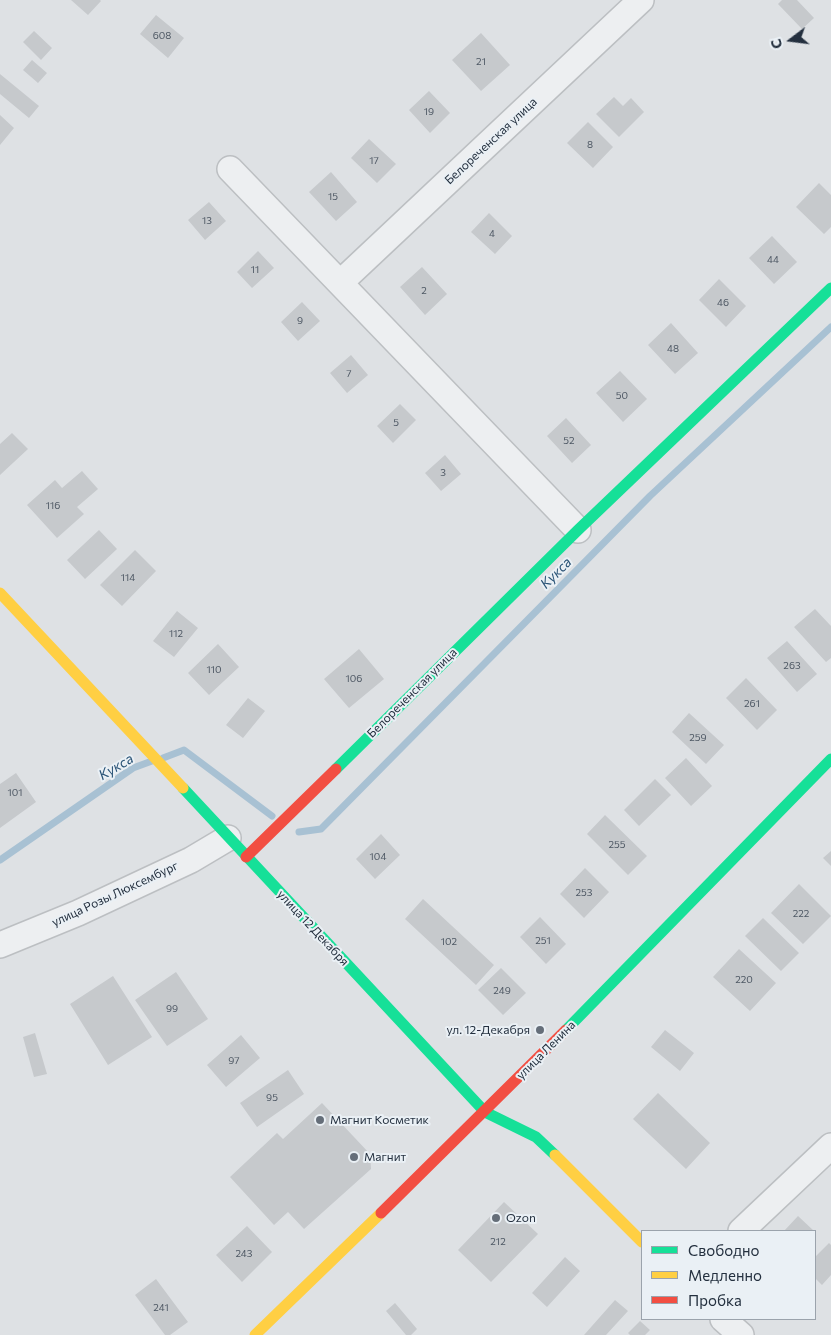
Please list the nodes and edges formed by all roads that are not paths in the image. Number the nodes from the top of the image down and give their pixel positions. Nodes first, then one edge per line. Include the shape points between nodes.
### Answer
1 (641, 0) edge
2 (230, 169) dead end
3 (341, 282) junction
4 (831, 288) edge
5 (578, 530) junction
6 (0, 593) edge
7 (831, 759) edge
8 (228, 838) junction
9 (246, 857) junction
10 (0, 944) edge
11 (485, 1112) junction
12 (831, 1146) edge
13 (742, 1230) edge
14 (641, 1241) edge
15 (724, 1320) edge
16 (255, 1335) edge
17 (741, 1335) edge

1 - 3 street, Белореченская улица
2 - 3 street
3 - 5 street
4 - 5 street, Белореченская улица
5 - 9 street, Белореченская улица
6 - 8 street, улица 12 Декабря
7 - 11 street, улица Ленина
8 - 9 street, улица 12 Декабря
8 - 10 street, улица Розы Люксембург via 191,860
9 - 11 street, улица 12 Декабря
11 - 14 street, улица 12 Декабря via 536,1137
11 - 16 street, улица Ленина
12 - 13 street
15 - 17 street

